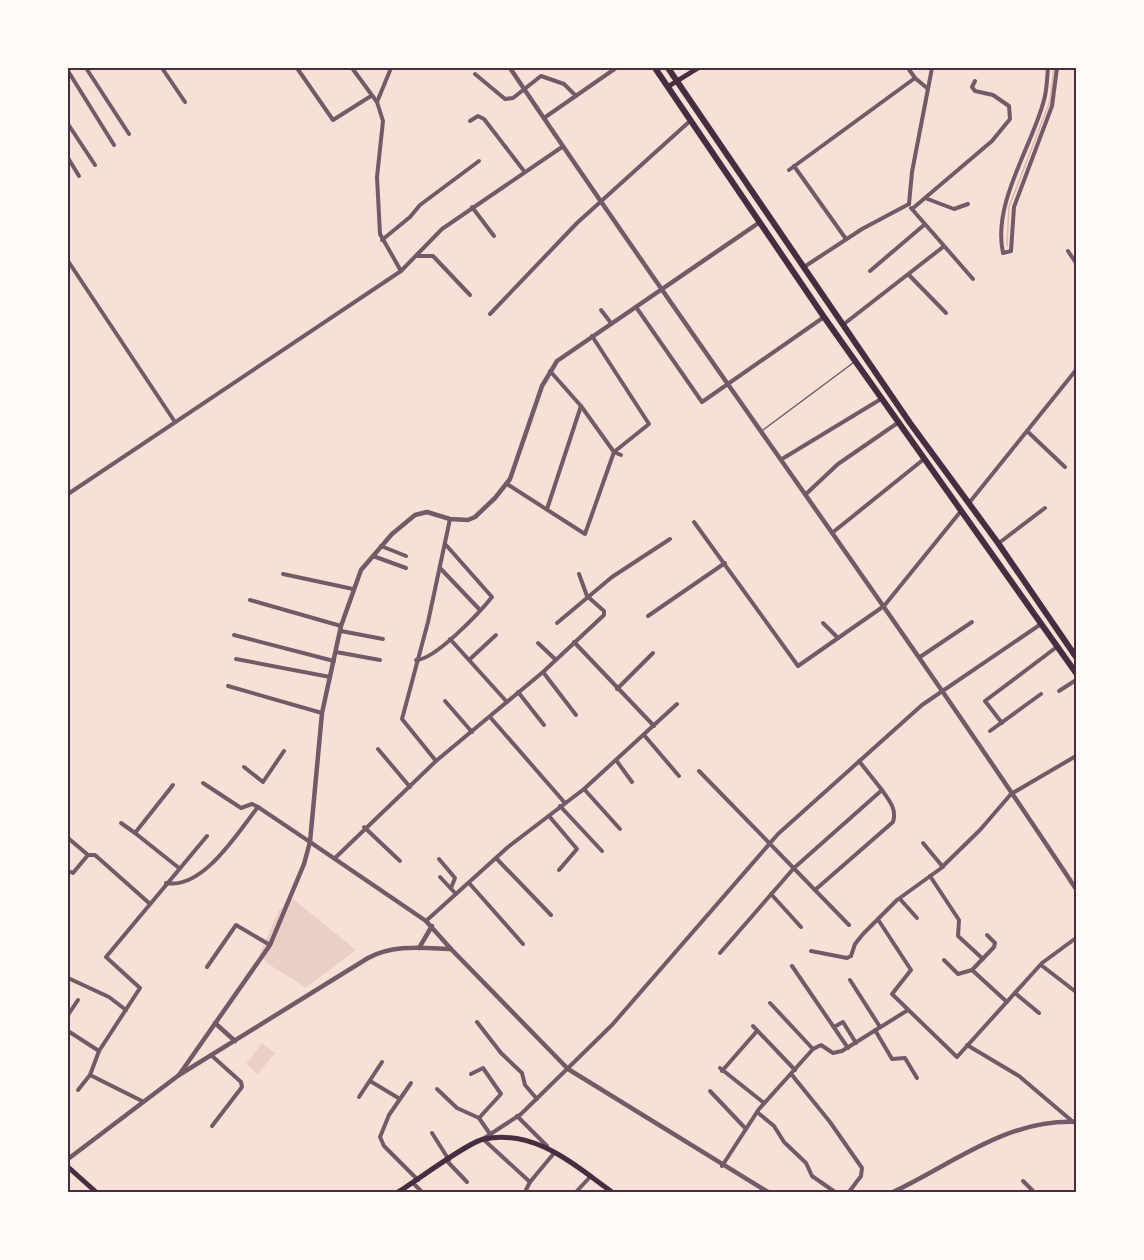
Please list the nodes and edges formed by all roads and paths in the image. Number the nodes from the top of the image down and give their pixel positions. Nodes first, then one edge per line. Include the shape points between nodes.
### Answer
1 (86, 68) edge
2 (162, 68) edge
3 (297, 68) edge
4 (352, 68) edge
5 (391, 68) edge
6 (510, 68) edge
7 (616, 68) edge
8 (656, 68) edge
9 (668, 68) edge
10 (698, 68) edge
11 (908, 68) edge
12 (932, 68) edge
13 (1048, 68) edge
14 (1057, 68) edge
15 (68, 71) edge
16 (475, 74) dead end
17 (915, 78) junction
18 (677, 81) junction
19 (975, 81) dead end
20 (669, 86) junction
21 (524, 88) junction
22 (927, 88) junction
23 (371, 96) junction
24 (576, 96) junction
25 (184, 102) dead end
26 (376, 102) junction
27 (544, 118) junction
28 (691, 120) junction
29 (470, 121) dead end
30 (68, 124) edge
31 (129, 135) dead end
32 (1033, 144) junction
33 (114, 145) dead end
34 (562, 147) junction
35 (68, 158) edge
36 (479, 161) dead end
37 (95, 165) dead end
38 (794, 166) junction
39 (789, 170) dead end
40 (524, 171) junction
41 (80, 176) dead end
42 (925, 198) junction
43 (601, 202) junction
44 (968, 204) dead end
45 (910, 206) junction
46 (472, 207) junction
47 (768, 216) junction
48 (760, 222) junction
49 (924, 225) junction
50 (494, 236) dead end
51 (846, 239) junction
52 (382, 240) junction
53 (943, 247) junction
54 (1068, 251) dead end
55 (417, 256) junction
56 (68, 261) edge
57 (1077, 263) edge
58 (803, 267) junction
59 (401, 271) junction
60 (870, 271) dead end
61 (909, 275) junction
62 (973, 279) dead end
63 (662, 291) junction
64 (470, 295) dead end
65 (636, 307) junction
66 (602, 310) dead end
67 (946, 313) dead end
68 (490, 314) dead end
69 (824, 316) junction
70 (611, 323) junction
71 (843, 325) junction
72 (592, 336) junction
73 (856, 361) junction
74 (1077, 370) edge
75 (550, 371) junction
76 (730, 384) junction
77 (883, 398) junction
78 (581, 406) junction
79 (175, 422) junction
80 (899, 422) junction
81 (762, 431) junction
82 (1027, 431) junction
83 (614, 452) junction
84 (621, 455) dead end
85 (782, 459) junction
86 (924, 459) junction
87 (1065, 467) dead end
88 (507, 484) junction
89 (68, 494) edge
90 (806, 494) junction
91 (968, 503) junction
92 (1045, 508) dead end
93 (547, 509) junction
94 (961, 511) junction
95 (450, 519) junction
96 (694, 522) dead end
97 (832, 533) junction
98 (670, 539) dead end
99 (998, 543) junction
100 (445, 545) junction
101 (381, 546) junction
102 (372, 555) junction
103 (406, 556) dead end
104 (725, 563) junction
105 (406, 568) dead end
106 (440, 568) junction
107 (283, 574) dead end
108 (579, 574) dead end
109 (353, 589) junction
110 (587, 596) junction
111 (250, 600) dead end
112 (884, 606) junction
113 (480, 610) junction
114 (648, 616) dead end
115 (972, 622) dead end
116 (557, 623) dead end
117 (823, 623) dead end
118 (1041, 623) junction
119 (341, 628) junction
120 (234, 635) dead end
121 (496, 635) dead end
122 (838, 638) junction
123 (383, 639) dead end
124 (450, 639) junction
125 (574, 642) junction
126 (538, 643) dead end
127 (1058, 646) junction
128 (336, 652) junction
129 (653, 653) dead end
130 (920, 657) junction
131 (1077, 657) edge
132 (236, 659) dead end
133 (380, 660) dead end
134 (416, 660) junction
135 (469, 660) junction
136 (556, 660) junction
137 (334, 661) junction
138 (543, 672) junction
139 (1077, 673) edge
140 (330, 677) junction
141 (1077, 680) edge
142 (228, 686) dead end
143 (617, 689) junction
144 (1059, 691) dead end
145 (518, 692) junction
146 (941, 692) junction
147 (1041, 694) dead end
148 (445, 701) dead end
149 (507, 702) junction
150 (678, 704) dead end
151 (322, 713) junction
152 (576, 714) dead end
153 (490, 717) junction
154 (1002, 723) junction
155 (544, 724) dead end
156 (654, 726) junction
157 (990, 731) dead end
158 (472, 732) junction
159 (644, 735) junction
160 (378, 748) dead end
161 (284, 751) dead end
162 (1077, 756) edge
163 (616, 760) junction
164 (436, 761) junction
165 (859, 761) junction
166 (244, 767) dead end
167 (699, 771) dead end
168 (679, 776) dead end
169 (632, 782) dead end
170 (203, 783) dead end
171 (173, 785) dead end
172 (410, 787) junction
173 (584, 789) junction
174 (882, 790) junction
175 (1011, 794) junction
176 (565, 803) junction
177 (560, 806) junction
178 (258, 807) junction
179 (549, 816) junction
180 (121, 823) dead end
181 (364, 827) junction
182 (620, 829) dead end
183 (135, 832) junction
184 (207, 836) dead end
185 (68, 838) edge
186 (309, 842) junction
187 (769, 842) junction
188 (923, 843) dead end
189 (602, 851) dead end
190 (88, 855) junction
191 (335, 858) junction
192 (496, 858) junction
193 (439, 860) dead end
194 (400, 861) dead end
195 (943, 867) junction
196 (179, 868) junction
197 (794, 868) junction
198 (559, 870) dead end
199 (68, 871) edge
200 (930, 876) junction
201 (440, 877) dead end
202 (469, 883) junction
203 (166, 884) junction
204 (451, 888) junction
205 (1077, 889) edge
206 (815, 890) junction
207 (456, 894) junction
208 (771, 894) junction
209 (900, 899) junction
210 (149, 903) junction
211 (551, 915) dead end
212 (917, 918) dead end
213 (426, 921) junction
214 (879, 921) junction
215 (849, 925) dead end
216 (432, 926) junction
217 (801, 927) dead end
218 (987, 935) dead end
219 (1077, 938) edge
220 (523, 944) dead end
221 (270, 945) junction
222 (419, 948) junction
223 (451, 949) junction
224 (811, 951) dead end
225 (720, 953) dead end
226 (983, 959) junction
227 (944, 960) dead end
228 (1041, 965) junction
229 (792, 966) dead end
230 (207, 967) dead end
231 (972, 970) junction
232 (68, 978) edge
233 (850, 980) dead end
234 (1077, 992) edge
235 (1015, 993) junction
236 (78, 1000) dead end
237 (1007, 1002) junction
238 (770, 1003) dead end
239 (126, 1010) junction
240 (908, 1010) junction
241 (1039, 1013) dead end
242 (68, 1015) edge
243 (215, 1023) junction
244 (477, 1023) dead end
245 (753, 1026) dead end
246 (834, 1027) junction
247 (880, 1027) junction
248 (875, 1030) junction
249 (68, 1031) edge
250 (757, 1031) junction
251 (235, 1041) junction
252 (856, 1043) junction
253 (968, 1045) junction
254 (848, 1048) junction
255 (813, 1049) junction
256 (99, 1051) junction
257 (211, 1055) junction
258 (382, 1062) dead end
259 (568, 1069) junction
260 (795, 1070) junction
261 (471, 1074) dead end
262 (90, 1075) junction
263 (179, 1075) junction
264 (792, 1075) junction
265 (917, 1078) dead end
266 (370, 1081) junction
267 (411, 1083) dead end
268 (437, 1089) dead end
269 (78, 1090) dead end
270 (710, 1090) dead end
271 (359, 1097) dead end
272 (400, 1099) junction
273 (537, 1099) junction
274 (142, 1101) junction
275 (764, 1103) junction
276 (757, 1112) junction
277 (517, 1116) junction
278 (479, 1118) junction
279 (1074, 1121) edge
280 (212, 1126) dead end
281 (746, 1129) junction
282 (432, 1133) dead end
283 (490, 1134) junction
284 (483, 1139) junction
285 (547, 1146) junction
286 (555, 1151) junction
287 (68, 1159) edge
288 (448, 1160) junction
289 (722, 1166) junction
290 (68, 1167) edge
291 (590, 1177) junction
292 (416, 1181) junction
293 (1023, 1181) dead end
294 (467, 1182) dead end
295 (530, 1182) junction
296 (96, 1192) edge
297 (398, 1192) edge
298 (422, 1192) edge
299 (525, 1192) edge
300 (576, 1192) edge
301 (612, 1192) edge
302 (768, 1192) edge
303 (835, 1192) edge
304 (849, 1192) edge
305 (893, 1192) edge
306 (1034, 1192) edge

1 - 31 street
2 - 25 street
3 - 23 street via 333,120
4 - 23 street
5 - 26 street
6 - 21 street
7 - 24 street
8 - 20 main road
9 - 18 main road
10 - 18 main road
11 - 17 street
12 - 22 street
13 - 32 street via 1045,99
14 - 32 street via 1052,106
15 - 33 street
16 - 21 street via 505,99 513,98
17 - 22 street
17 - 38 street
18 - 20 main road
18 - 47 main road
19 - 42 street via 975,91 993,95 1009,106 1010,119 992,141
20 - 28 main road
21 - 24 street via 541,76 564,84
21 - 27 street
22 - 45 street
23 - 26 street
24 - 27 street
26 - 52 street via 383,121 377,177
27 - 34 street
28 - 43 street
28 - 48 main road
29 - 40 street via 478,116 484,119
30 - 37 street
32 - 32 street via 1014,207 1011,251 1003,252 1006,200
34 - 40 street
34 - 43 street
35 - 41 street
36 - 52 street via 420,205
38 - 39 street
38 - 51 street
40 - 46 street
42 - 44 street via 954,209
42 - 45 street
43 - 63 street
43 - 68 street
45 - 49 street
45 - 51 street
46 - 50 street
46 - 55 street via 442,229
47 - 48 main road
47 - 58 main road
48 - 63 street
48 - 69 main road
49 - 53 street
49 - 60 street
51 - 58 street
52 - 59 street
53 - 61 street
53 - 62 street
54 - 57 street
55 - 59 street
55 - 64 street via 433,256
56 - 79 street
58 - 71 main road
59 - 79 street
61 - 67 street
61 - 71 street
63 - 65 street
63 - 76 street
65 - 70 street
65 - 76 street via 702,402
66 - 70 street
69 - 73 main road
69 - 76 street
70 - 72 street
71 - 91 main road
72 - 75 street
72 - 83 street via 650,422
73 - 77 main road
73 - 81 lane
74 - 82 street
75 - 78 street
75 - 88 street
76 - 81 street
77 - 80 main road
77 - 85 street
78 - 83 street
78 - 93 street
79 - 89 street
80 - 86 main road
80 - 90 street via 838,464
81 - 85 street
82 - 87 street
82 - 91 street
83 - 84 street
83 - 93 street via 586,533
85 - 90 street
86 - 94 main road
86 - 97 street
88 - 93 street
88 - 95 street via 475,517
90 - 97 street
91 - 94 main road
91 - 99 main road
92 - 99 street
94 - 112 street
94 - 118 main road
95 - 100 street
95 - 101 street via 431,513 415,515
96 - 104 street
97 - 112 street
98 - 110 street
99 - 131 main road
100 - 106 street
100 - 113 street via 492,595
101 - 102 street
101 - 103 street
102 - 105 street
102 - 109 street
104 - 114 street
104 - 122 street via 798,666
106 - 113 street
106 - 134 street
107 - 109 street
108 - 110 street
109 - 119 street
110 - 116 street
110 - 125 street via 605,613
111 - 119 street
112 - 122 street
112 - 130 street
113 - 124 street
115 - 130 street
117 - 122 street
118 - 127 main road
118 - 146 street
119 - 123 street
119 - 128 street
120 - 137 street
121 - 135 street
124 - 134 street via 426,659
124 - 135 street
125 - 136 street
125 - 143 street
126 - 136 street
127 - 139 main road
127 - 154 street via 985,701
128 - 133 street
128 - 137 street
129 - 143 street
130 - 146 street
132 - 140 street
134 - 164 street via 402,723
135 - 149 street
136 - 138 street
137 - 140 street
138 - 145 street
138 - 152 street
140 - 151 street
141 - 144 street
142 - 151 street
143 - 156 street
145 - 149 street
145 - 155 street
146 - 165 street
146 - 175 street
147 - 154 street
148 - 158 street
149 - 153 street
150 - 156 street
151 - 186 street
153 - 158 street
153 - 176 street
154 - 157 street
156 - 159 street
158 - 164 street
159 - 163 street
159 - 168 street
160 - 172 street
161 - 166 street via 263,782
162 - 175 street
163 - 169 street
163 - 173 street
164 - 172 street
165 - 174 street
165 - 187 street
167 - 187 street
170 - 178 street via 241,808 252,804
171 - 183 street
172 - 181 street
173 - 176 street
173 - 182 street
174 - 197 street
174 - 206 street via 896,813 893,822
175 - 195 street
175 - 205 street
176 - 177 street
177 - 179 street
177 - 189 street
178 - 186 street
178 - 203 street via 202,873 184,883
179 - 192 street
179 - 198 street via 577,849
180 - 183 street
181 - 191 street
181 - 194 street
183 - 196 street
184 - 196 street
185 - 190 street
186 - 191 street
186 - 221 street via 304,864
187 - 197 street
187 - 259 street via 624,1012
188 - 195 street
190 - 199 street via 77,871
190 - 210 street via 95,855
191 - 213 street
192 - 202 street
192 - 211 street
193 - 204 street via 455,878
195 - 200 street
196 - 203 street
197 - 206 street
197 - 208 street
200 - 209 street
200 - 226 street via 959,920 958,936
201 - 204 street
202 - 207 street
202 - 220 street
203 - 210 street
204 - 207 street
206 - 215 street
207 - 213 street
208 - 217 street
208 - 225 street
209 - 212 street
209 - 214 street
210 - 239 street via 106,957 140,988
213 - 216 street
214 - 224 street via 863,934 849,957
214 - 240 street via 911,970 892,994
216 - 222 street
216 - 223 street
218 - 226 street via 995,944
219 - 228 street
221 - 230 street via 236,925
221 - 243 street
222 - 223 street
222 - 251 street via 377,953
223 - 259 street
226 - 231 street
227 - 231 street via 958,974
228 - 234 street
228 - 235 street
229 - 246 street
231 - 237 street
232 - 239 street via 109,997
233 - 247 street
235 - 237 street
235 - 241 street
236 - 242 street
237 - 253 street
238 - 255 street
239 - 256 street
240 - 247 street
240 - 253 street via 957,1057
243 - 251 street
243 - 263 street
244 - 273 street via 522,1073 525,1085
245 - 250 street
246 - 252 street via 843,1022
246 - 254 street
247 - 248 street
248 - 252 street
248 - 265 street via 892,1059 905,1058
249 - 256 street
250 - 260 street
250 - 275 street via 721,1069
251 - 257 street
252 - 254 street
253 - 279 street via 1019,1076
254 - 255 street via 836,1053 821,1045
255 - 260 street
256 - 262 street
257 - 263 street
257 - 280 street via 242,1087
258 - 266 street
259 - 273 street
259 - 289 street
260 - 264 street
261 - 278 street via 483,1068 501,1094
262 - 269 street
262 - 274 street
263 - 274 street
264 - 275 street
264 - 304 street via 862,1168
266 - 271 street
266 - 272 street
267 - 272 street
268 - 278 street via 457,1108
270 - 281 street
272 - 292 street via 380,1137
273 - 277 street
274 - 287 street
275 - 276 street
276 - 281 street
276 - 303 street via 806,1163 812,1176
277 - 283 street
277 - 285 street
278 - 283 street
279 - 305 street via 1042,1123 1006,1132
281 - 289 street
282 - 288 street
283 - 284 street
284 - 285 main road
284 - 288 main road
284 - 295 street
285 - 286 main road
286 - 291 main road
286 - 295 street
288 - 292 main road
288 - 294 street
289 - 302 street
290 - 296 main road
291 - 300 street
291 - 301 main road
292 - 297 main road
292 - 298 street
293 - 306 street
295 - 299 street

